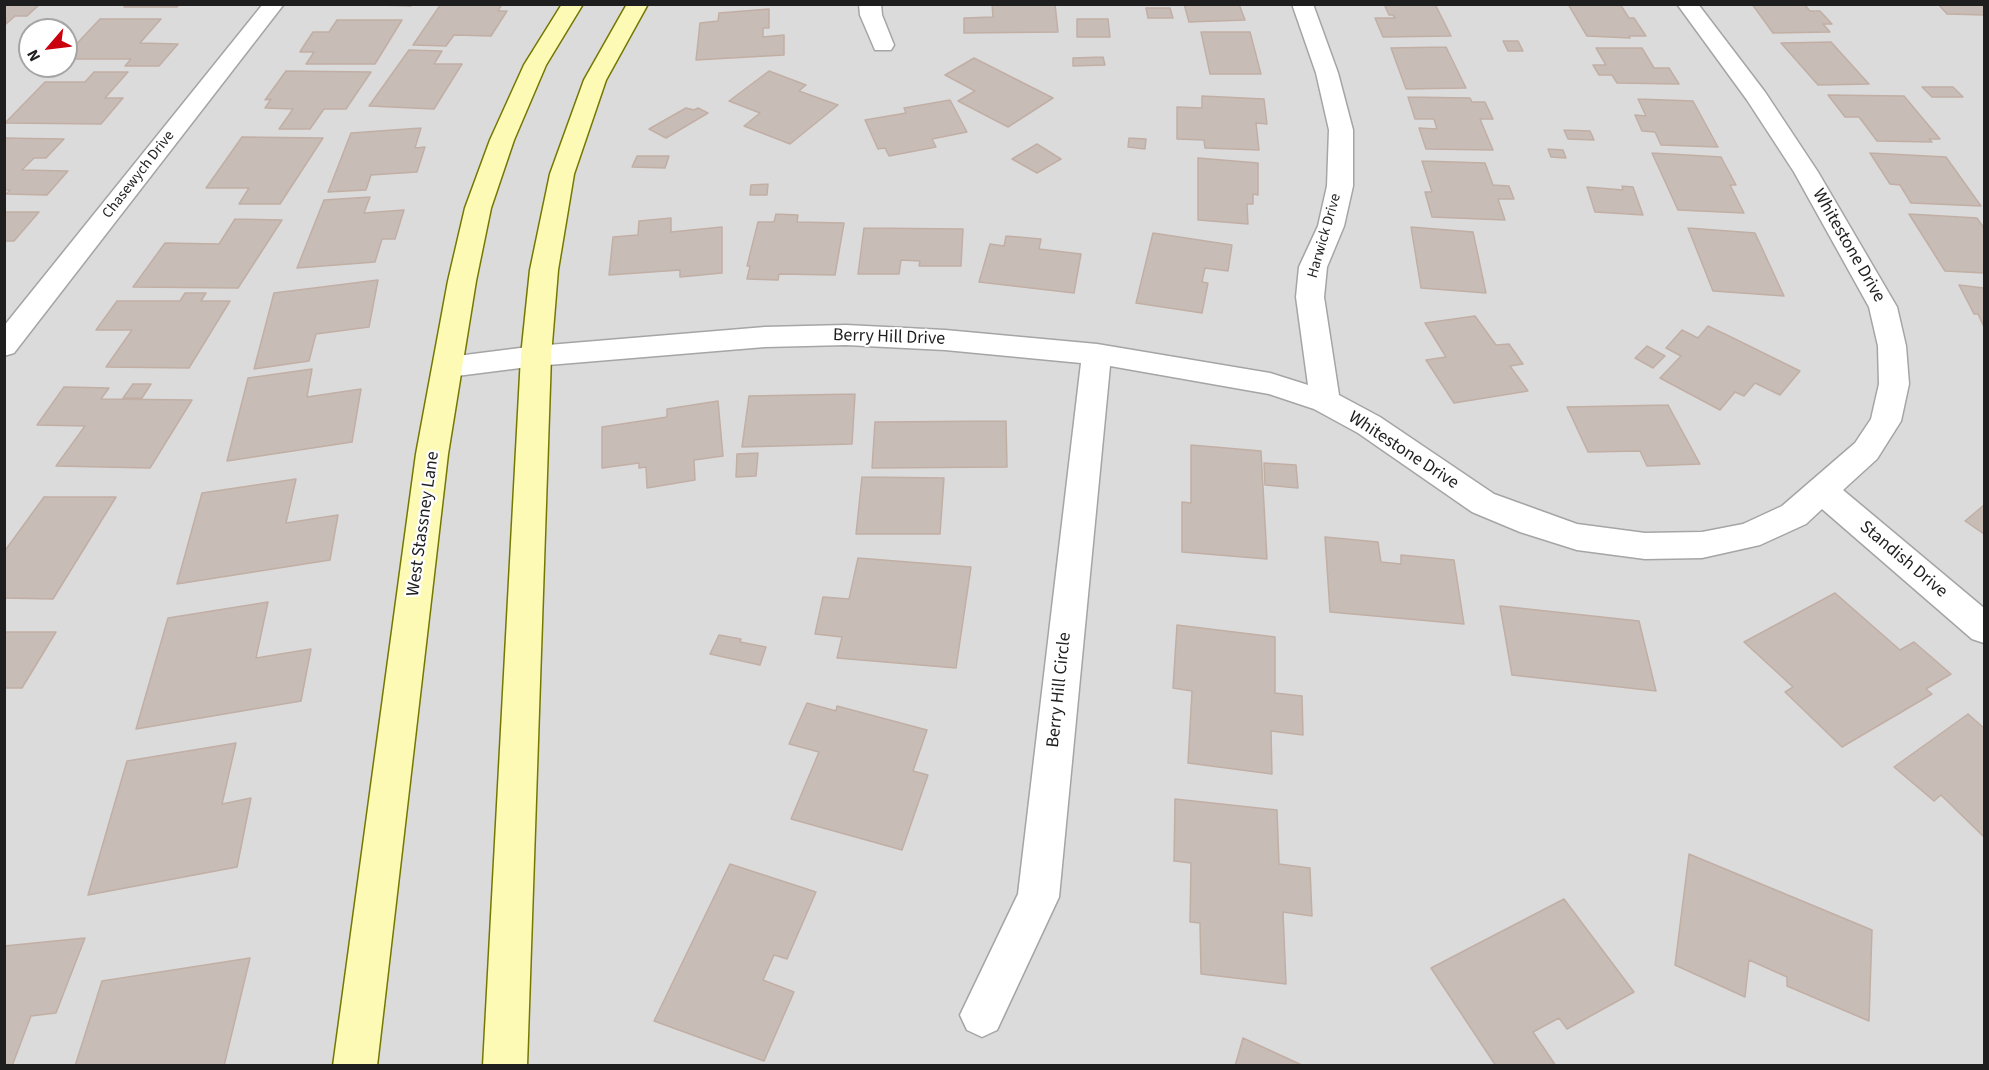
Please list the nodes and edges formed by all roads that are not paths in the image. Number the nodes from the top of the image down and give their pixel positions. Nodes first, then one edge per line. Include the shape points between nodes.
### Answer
1 (274, 4) edge
2 (573, 4) edge
3 (638, 4) edge
4 (870, 4) edge
5 (1302, 4) edge
6 (1687, 4) edge
7 (883, 45) dead end
8 (4, 346) edge
9 (1097, 354) junction
10 (536, 356) junction
11 (449, 367) junction
12 (1325, 401) junction
13 (1822, 491) junction
14 (1984, 628) edge
15 (982, 1015) dead end
16 (355, 1065) edge
17 (505, 1065) edge

1 - 8 street, Chasewych Drive
2 - 11 main road, West Stassney Lane via 535,65 478,207
3 - 10 main road via 595,80 562,174 544,270
4 - 7 street
5 - 12 street, Harwick Drive via 1327,74 1341,130 1340,186 1331,226 1313,267 1310,297
6 - 13 street, Whitestone Drive via 1757,97 1806,172 1883,307 1892,346 1894,384 1886,421 1866,451
9 - 10 street, Berry Hill Drive via 846,335 765,337
9 - 12 street, Berry Hill Drive via 1258,381
9 - 15 street, Berry Hill Circle via 1038,897
10 - 11 street, Berry Hill Drive
10 - 17 main road
11 - 16 main road, West Stassney Lane via 432,454
12 - 13 street, Whitestone Drive via 1369,425 1483,502 1532,524 1577,537 1646,546 1702,545 1748,536 1794,515
13 - 14 street, Standish Drive

